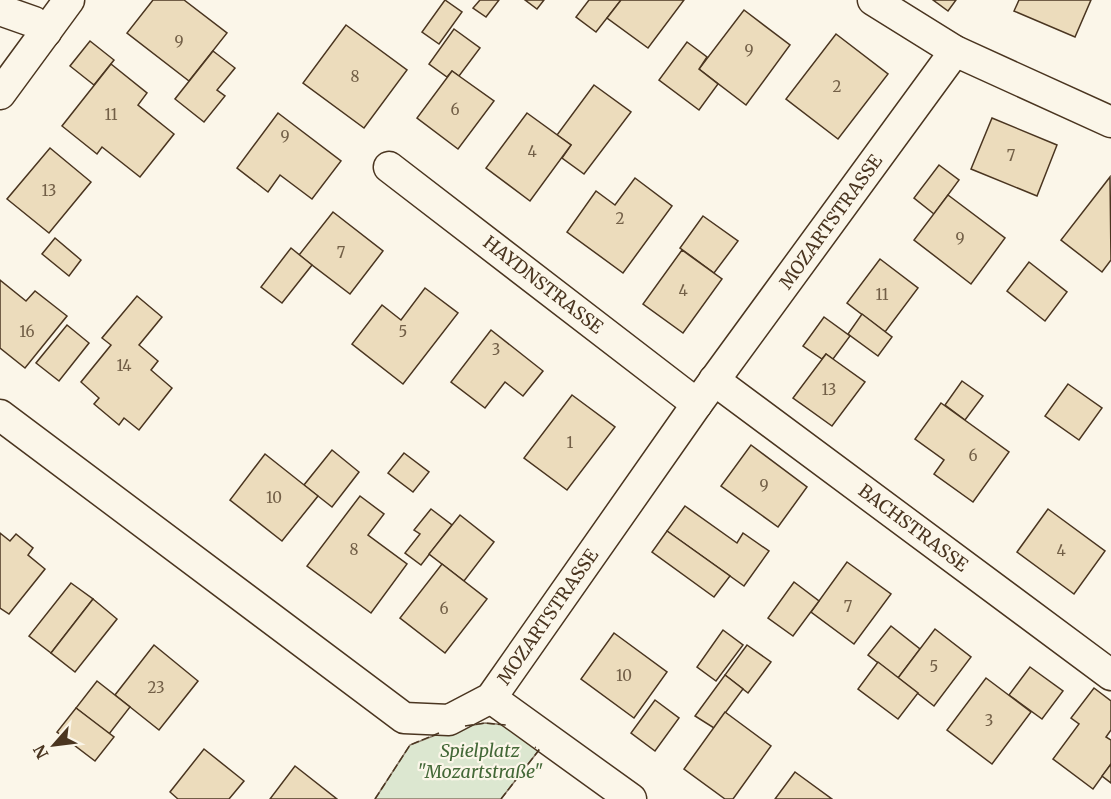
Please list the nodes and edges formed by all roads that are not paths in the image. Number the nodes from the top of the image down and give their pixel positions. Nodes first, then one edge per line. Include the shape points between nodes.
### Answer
1 (69, 0) edge
2 (873, 0) edge
3 (0, 10) edge
4 (46, 32) junction
5 (955, 51) junction
6 (0, 94) edge
7 (1111, 122) edge
8 (389, 167) dead end
9 (714, 380) junction
10 (697, 404) junction
11 (0, 414) edge
12 (1111, 675) edge
13 (491, 698) junction
14 (631, 799) edge

1 - 4 street
2 - 5 street
3 - 4 street via 34,22
4 - 6 street
5 - 7 street
5 - 9 street, MOZARTSTRASSE
8 - 10 street, HAYDNSTRASSE
9 - 10 street, MOZARTSTRASSE
9 - 12 street, BACHSTRASSE
10 - 13 street, MOZARTSTRASSE
11 - 13 street, MOZARTSTRASSE via 404,718 449,720
13 - 14 street

